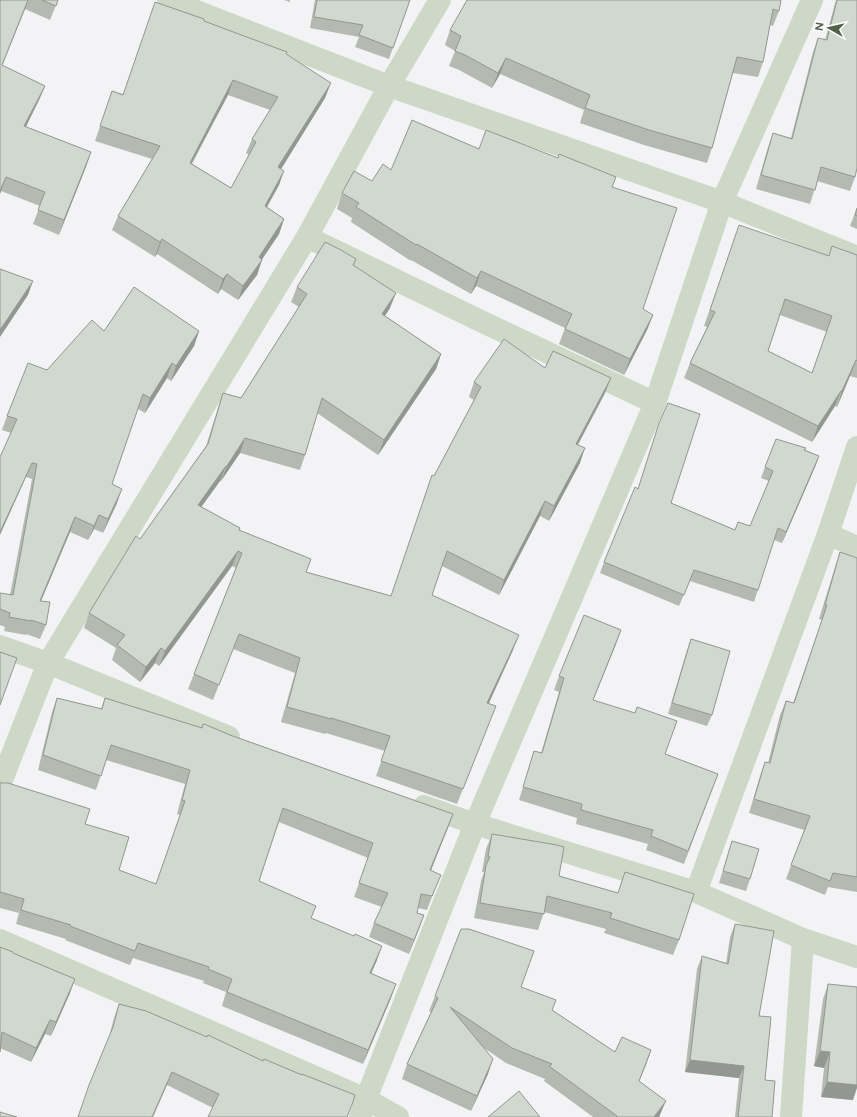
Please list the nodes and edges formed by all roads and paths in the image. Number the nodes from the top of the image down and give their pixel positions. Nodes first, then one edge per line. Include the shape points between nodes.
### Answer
1 (168, 0) edge
2 (440, 0) edge
3 (812, 0) edge
4 (389, 86) junction
5 (722, 202) junction
6 (307, 237) junction
7 (857, 257) edge
8 (655, 403) junction
9 (857, 446) edge
10 (828, 534) junction
11 (857, 547) edge
12 (0, 646) edge
13 (48, 663) junction
14 (244, 742) edge
15 (0, 785) edge
16 (408, 800) edge
17 (475, 824) junction
18 (696, 892) junction
19 (803, 939) junction
20 (0, 940) edge
21 (857, 957) edge
22 (363, 1108) edge
23 (398, 1117) edge
24 (791, 1117) edge

1 - 4 street
2 - 4 street
3 - 5 street
4 - 5 street
4 - 6 street
5 - 7 street
5 - 8 street
6 - 8 street
6 - 13 street
8 - 17 street
9 - 10 street
10 - 11 street
10 - 18 street
12 - 13 street
13 - 14 street
13 - 15 street
16 - 17 street
17 - 18 street
17 - 22 street
18 - 19 street
19 - 21 street
19 - 24 street
20 - 22 street
22 - 23 street

